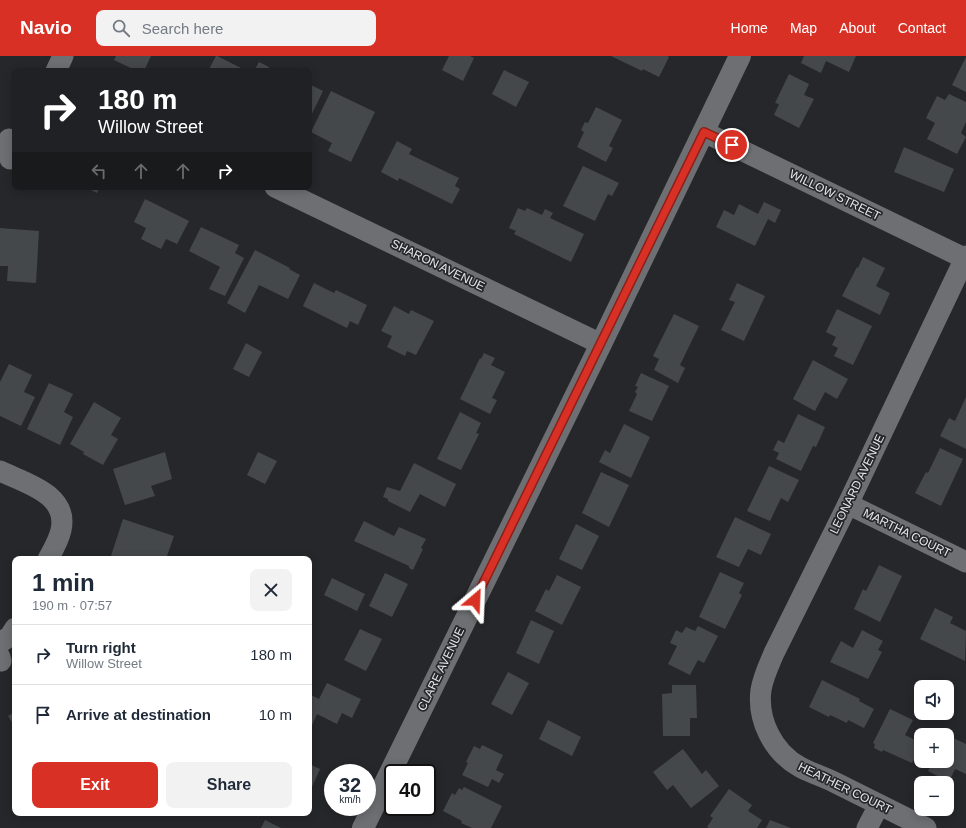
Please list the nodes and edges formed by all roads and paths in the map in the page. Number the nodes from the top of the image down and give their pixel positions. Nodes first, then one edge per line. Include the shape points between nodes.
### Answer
1 (63, 56) edge
2 (740, 56) edge
3 (57, 68) edge
4 (704, 132) junction
5 (281, 190) edge
6 (966, 258) edge
7 (601, 344) junction
8 (0, 471) edge
9 (848, 504) junction
10 (50, 556) edge
11 (966, 562) edge
12 (12, 633) edge
13 (0, 654) edge
14 (762, 716) joint
15 (879, 805) junction
16 (363, 828) edge
17 (867, 828) edge
18 (926, 828) edge

1 - 3 street
2 - 4 street, CLARE AVENUE
4 - 6 street, WILLOW STREET
4 - 7 street, CLARE AVENUE
5 - 7 street, SHARON AVENUE
6 - 9 street, LEONARD AVENUE
7 - 16 street, CLARE AVENUE
8 - 10 street via 47,494 67,509 59,538
9 - 11 street, MARTHA COURT
9 - 14 street, LEONARD AVENUE via 764,677 761,690
12 - 13 street
14 - 15 street, HEATHER COURT via 772,740 789,760
15 - 17 street
15 - 18 street, HEATHER COURT

